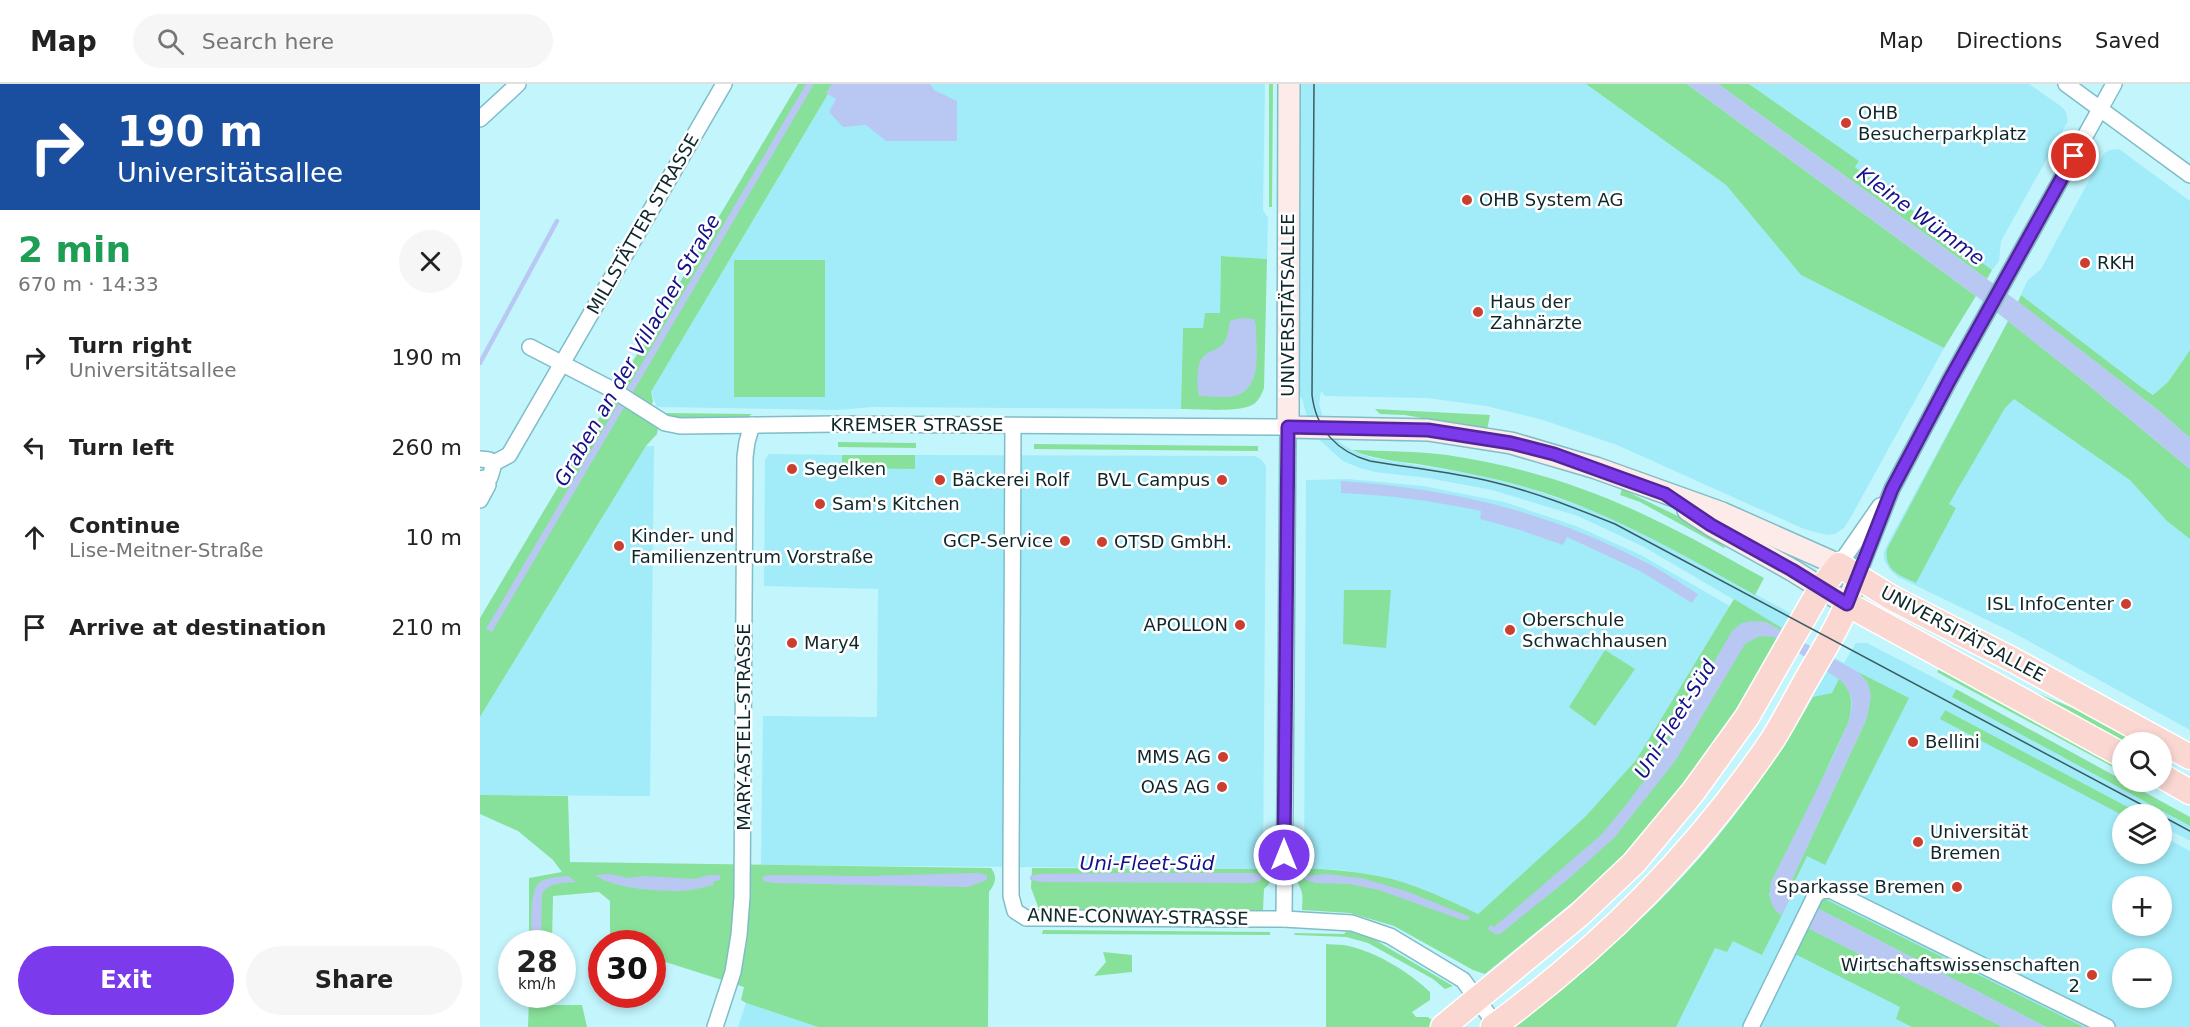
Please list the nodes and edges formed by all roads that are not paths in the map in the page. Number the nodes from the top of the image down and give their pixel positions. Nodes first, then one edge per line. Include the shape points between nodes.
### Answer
1 (518, 84) edge
2 (724, 84) edge
3 (1289, 84) edge
4 (2066, 84) edge
5 (2114, 84) edge
6 (2100, 109) junction
7 (480, 119) edge
8 (2190, 175) edge
9 (530, 347) dead end
10 (562, 363) junction
11 (752, 425) junction
12 (1013, 426) junction
13 (1288, 427) junction
14 (486, 461) edge
15 (483, 479) edge
16 (1892, 489) junction
17 (1665, 494) junction
18 (480, 500) edge
19 (1849, 570) junction
20 (1821, 588) junction
21 (1847, 604) junction
22 (2112, 750) edge
23 (2190, 757) edge
24 (2172, 782) edge
25 (2190, 792) edge
26 (1284, 919) junction
27 (1478, 1000) junction
28 (1495, 1026) edge
29 (715, 1027) edge
30 (1443, 1027) edge
31 (1751, 1027) edge
32 (2107, 1027) edge

1 - 7 street
2 - 10 street, MILLSTÄTTER STRASSE
3 - 13 street, UNIVERSITÄTSALLEE
4 - 6 street
5 - 6 street
6 - 8 street
6 - 16 street
9 - 10 street, KREMSER STRASSE
10 - 11 street, KREMSER STRASSE via 665,423
10 - 14 street, MILLSTÄTTER STRASSE via 509,455
11 - 12 street, KREMSER STRASSE
11 - 29 street, MARY-ASTELL-STRASSE via 745,457 742,897 733,972
12 - 13 street, KREMSER STRASSE
12 - 26 street, ANNE-CONWAY-STRASSE via 1011,896 1015,911 1026,918
13 - 17 street, UNIVERSITÄTSALLEE via 1428,430 1503,441 1596,468
13 - 26 street
14 - 15 street via 492,474
15 - 18 street via 488,485
16 - 19 street
16 - 19 street
17 - 19 street, UNIVERSITÄTSALLEE via 1722,513
17 - 20 street, UNIVERSITÄTSALLEE
19 - 20 main road
19 - 21 street
19 - 23 main road, UNIVERSITÄTSALLEE via 1892,598
20 - 21 street, UNIVERSITÄTSALLEE
20 - 27 main road via 1747,717 1693,792 1634,863
21 - 22 main road, UNIVERSITÄTSALLEE
21 - 28 main road via 1774,738 1677,864 1579,960
24 - 25 main road
26 - 27 street, ANNE-CONWAY-STRASSE via 1352,923 1390,936 1463,980
27 - 28 street, ANNE-CONWAY-STRASSE
27 - 30 main road
31 - 32 street via 1815,896 1830,890

